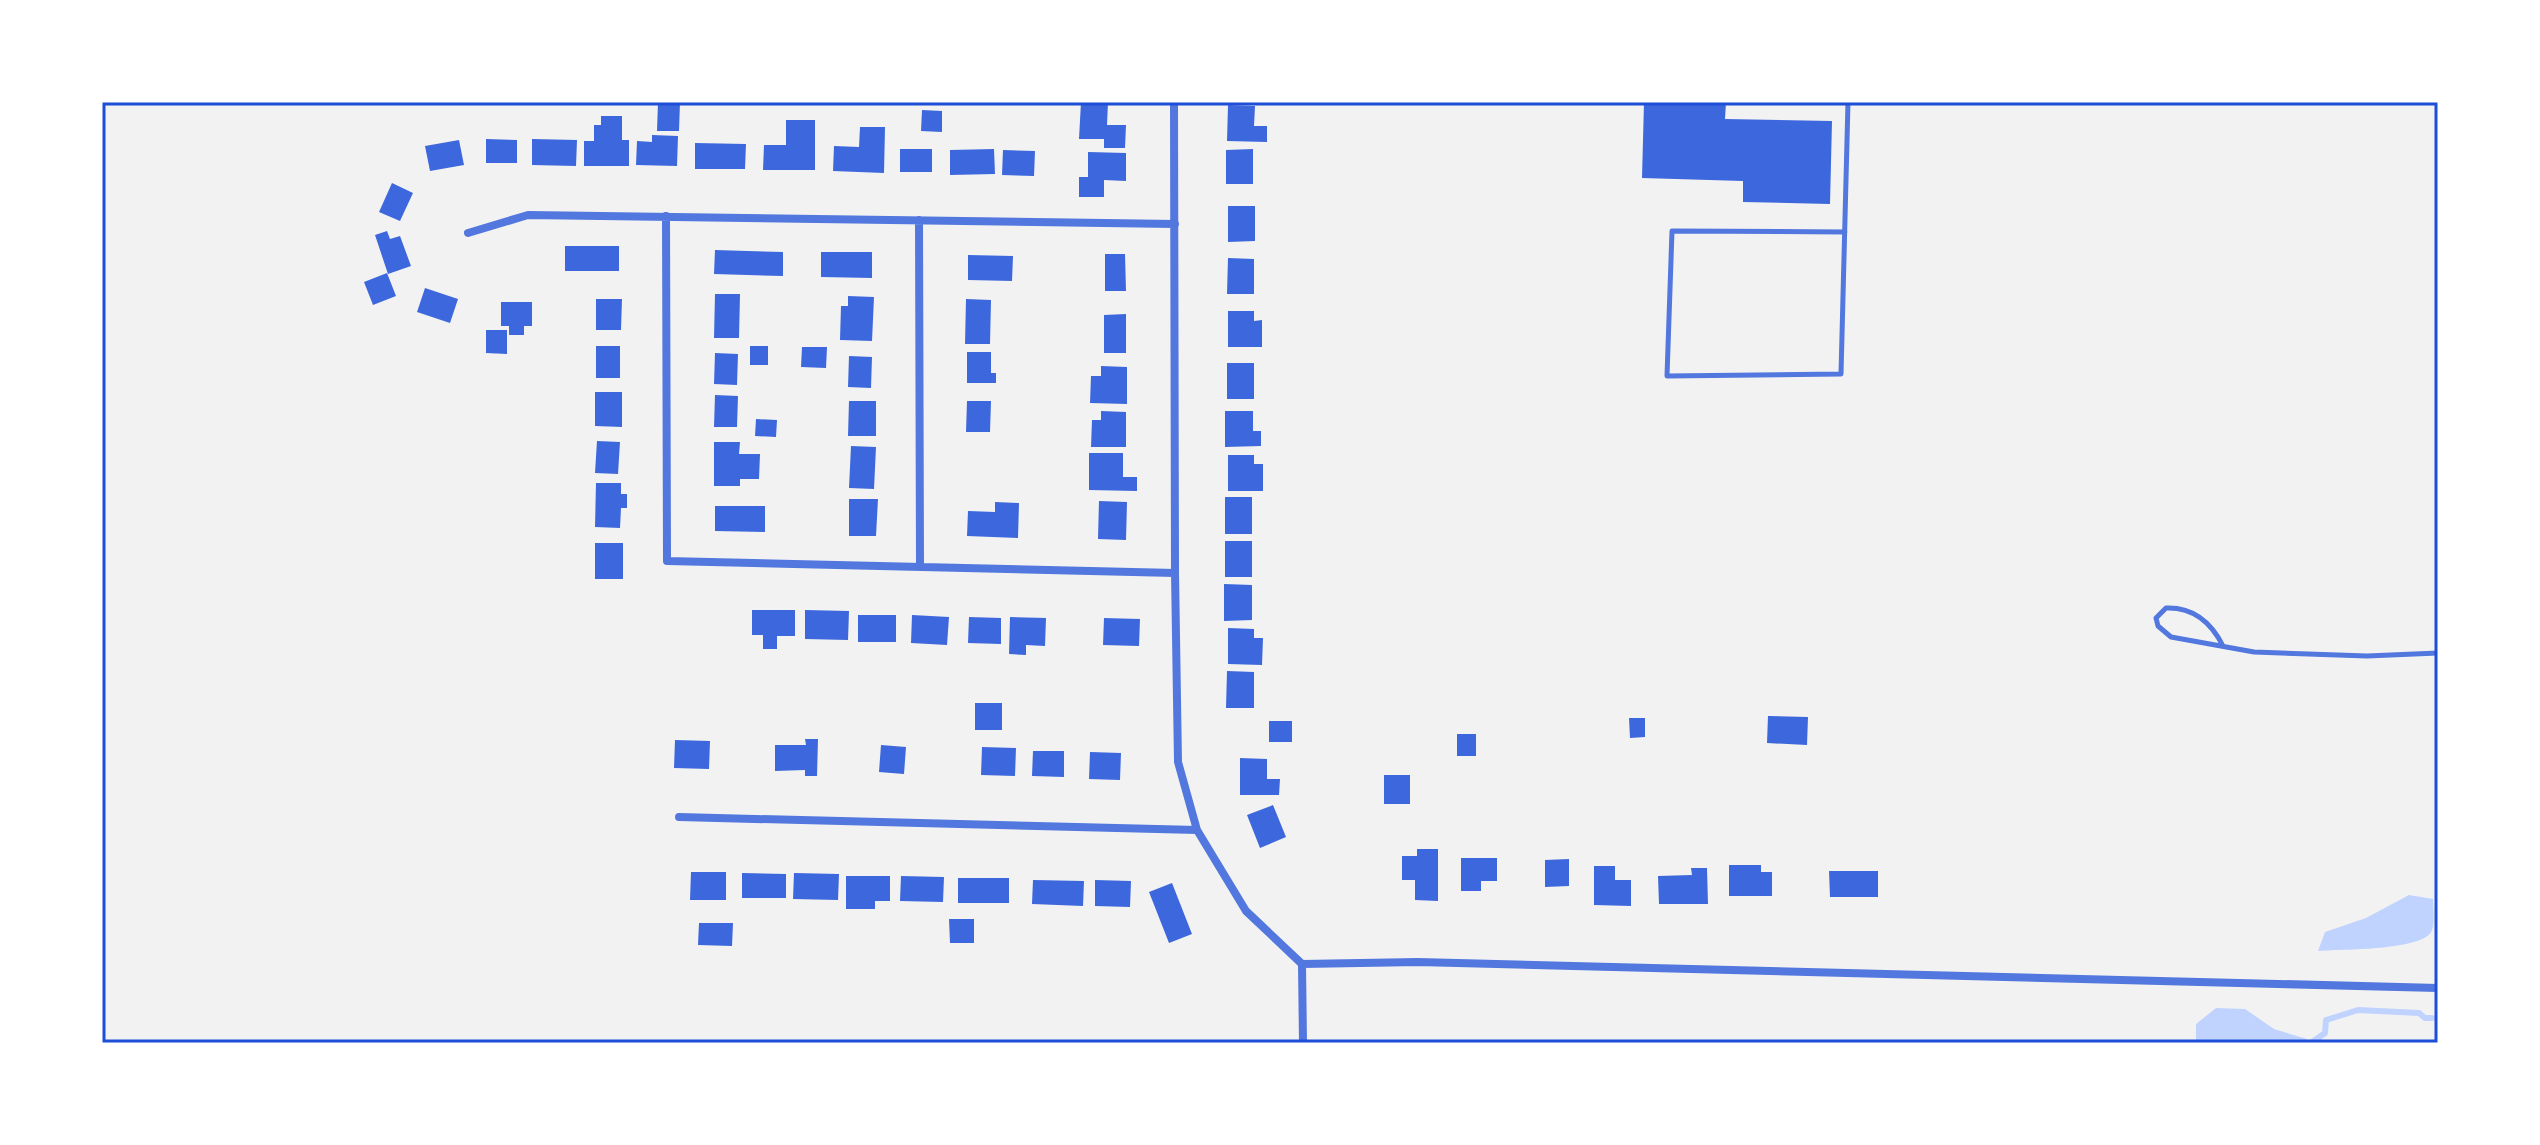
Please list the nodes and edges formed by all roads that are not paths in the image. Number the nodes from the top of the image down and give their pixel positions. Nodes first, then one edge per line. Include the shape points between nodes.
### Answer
1 (1174, 102) edge
2 (1848, 102) edge
3 (666, 216) junction
4 (919, 220) junction
5 (1175, 224) junction
6 (1845, 232) junction
7 (468, 233) dead end
8 (920, 567) junction
9 (1175, 573) junction
10 (2223, 646) junction
11 (2438, 653) edge
12 (679, 817) dead end
13 (1197, 830) junction
14 (1302, 964) junction
15 (2438, 988) edge
16 (1303, 1043) edge

1 - 5 street
2 - 6 lane
3 - 4 street
3 - 7 street via 528,215
3 - 8 street via 667,561
4 - 5 street
4 - 8 street
5 - 9 street
6 - 6 lane via 1672,231 1667,376 1841,374
8 - 9 street
9 - 13 street via 1178,762
10 - 10 lane via 2171,637 2156,618 2166,608 2191,611 2210,625
10 - 11 lane via 2328,656
12 - 13 street
13 - 14 street via 1246,911
14 - 15 street via 1418,962
14 - 16 street

